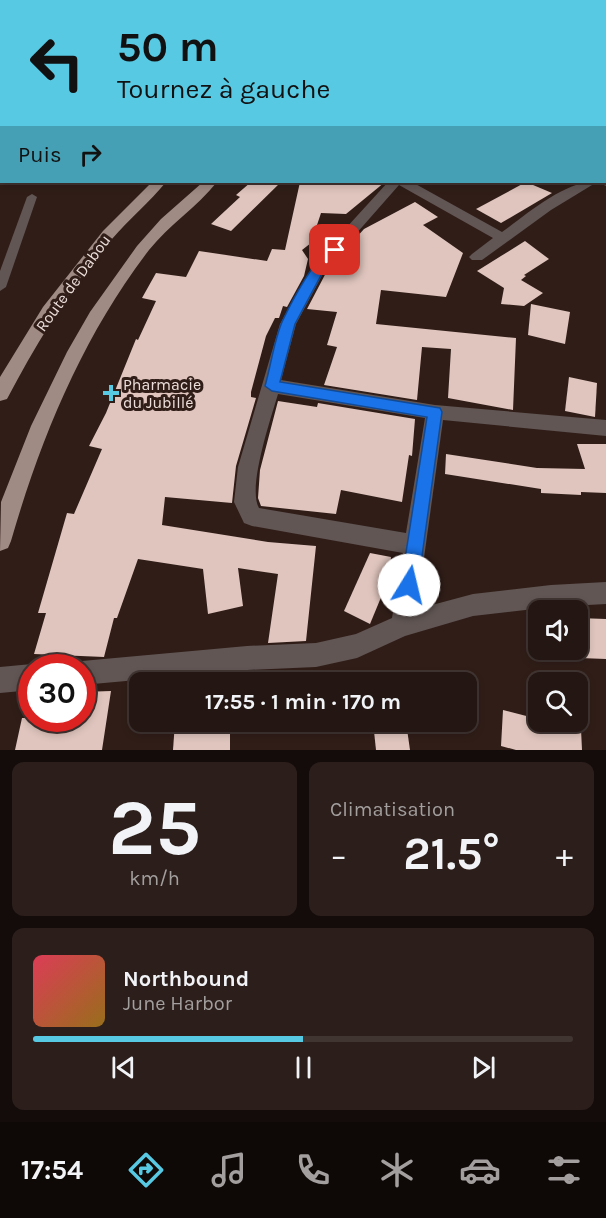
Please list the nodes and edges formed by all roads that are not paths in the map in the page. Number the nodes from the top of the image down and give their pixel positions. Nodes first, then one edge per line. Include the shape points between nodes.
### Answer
1 (158, 183) edge
2 (209, 183) edge
3 (393, 183) edge
4 (405, 183) edge
5 (588, 183) edge
6 (33, 197) dead end
7 (503, 238) junction
8 (477, 257) dead end
9 (0, 287) edge
10 (272, 386) junction
11 (0, 394) edge
12 (435, 412) junction
13 (606, 428) edge
14 (0, 541) edge
15 (415, 545) junction
16 (606, 593) edge
17 (403, 625) junction
18 (96, 672) edge
19 (18, 679) edge
20 (0, 680) edge

1 - 11 main road, Route de Dabou via 108,233 57,298
2 - 14 main road via 143,248 94,318 52,398
3 - 10 street via 320,266 288,324
4 - 7 street
5 - 7 street
6 - 9 lane
7 - 8 street
10 - 12 street
10 - 15 street via 248,467 244,502 252,516
12 - 13 street
12 - 15 street
15 - 17 street
16 - 17 street via 473,605
17 - 18 street via 357,646 316,655
19 - 20 street

